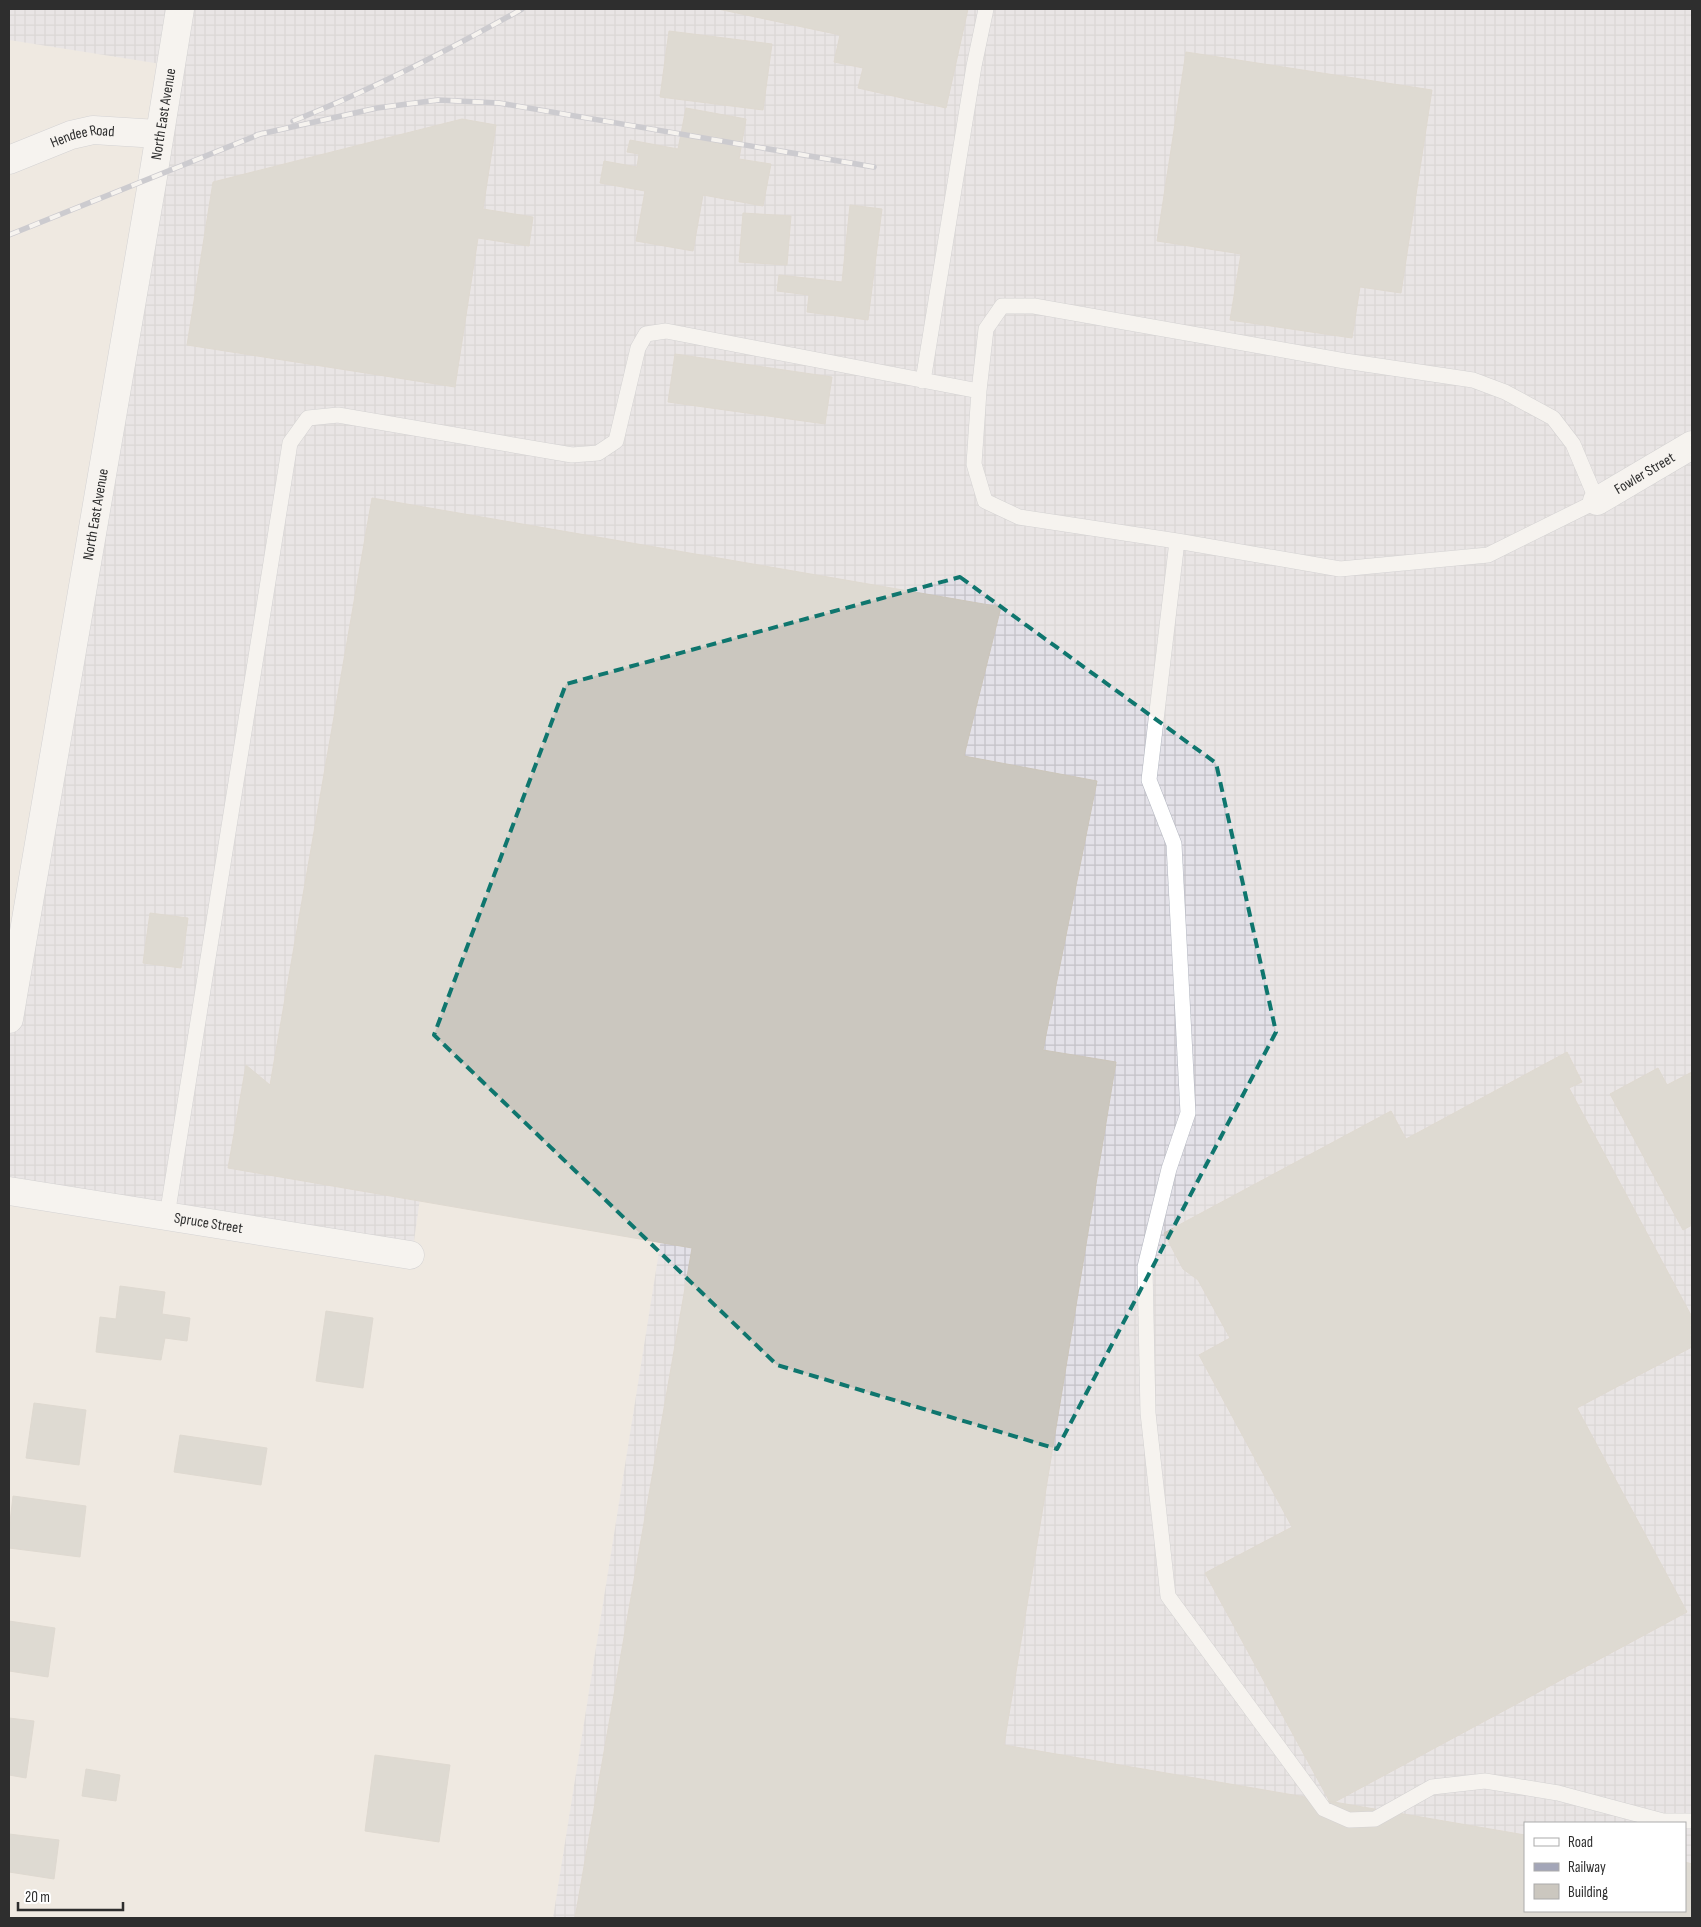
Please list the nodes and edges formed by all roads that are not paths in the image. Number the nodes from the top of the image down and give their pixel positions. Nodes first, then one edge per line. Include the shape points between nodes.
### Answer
1 (180, 9) edge
2 (986, 9) edge
3 (158, 134) junction
4 (9, 160) edge
5 (923, 380) junction
6 (979, 391) junction
7 (1692, 445) edge
8 (1597, 501) junction
9 (1177, 541) junction
10 (9, 1019) edge
11 (9, 1191) edge
12 (167, 1216) junction
13 (410, 1255) dead end
14 (1692, 1822) edge

1 - 3 street, North East Avenue
2 - 5 lane
3 - 4 street, Hendee Road via 93,130 71,135
3 - 10 street, North East Avenue
5 - 6 lane
5 - 12 lane via 666,331 646,334 638,348 616,441 598,454 572,456 338,415 308,418 290,443
6 - 8 lane via 986,329 1002,306 1034,306 1345,361 1473,380 1553,418 1573,444
6 - 9 lane via 974,464 985,501 1019,516
7 - 8 street, Fowler Street
8 - 9 lane via 1488,555 1340,569
9 - 14 lane via 1149,780 1174,844 1188,1113 1169,1169 1145,1267 1148,1412 1168,1596 1324,1809 1349,1820 1375,1819 1432,1787 1485,1781 1558,1793 1663,1821
11 - 12 street, Spruce Street
12 - 13 street, Spruce Street

